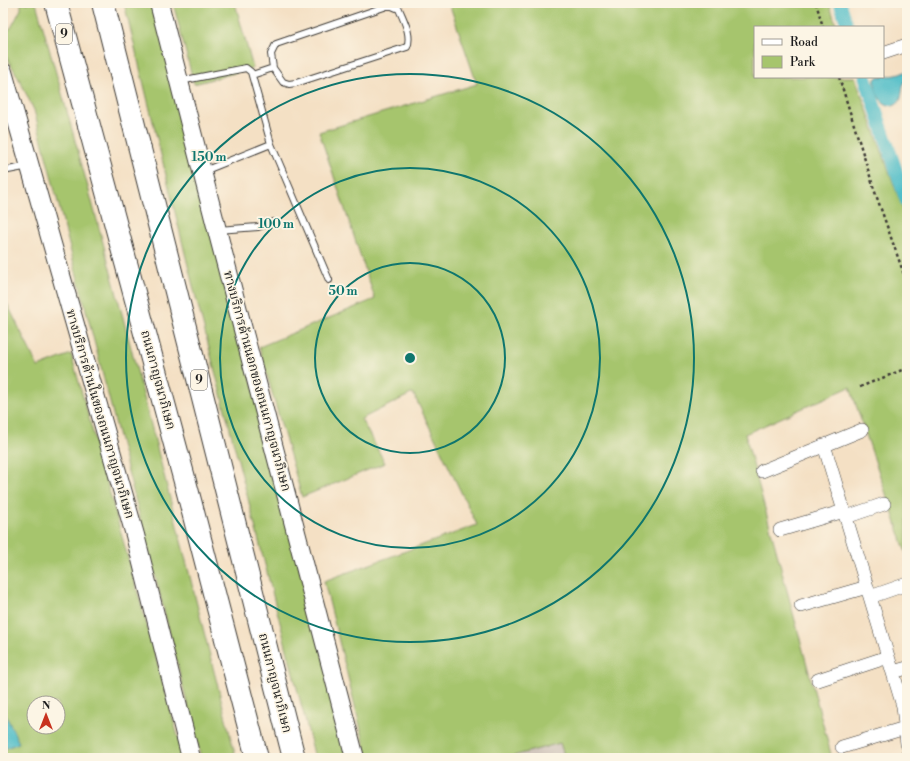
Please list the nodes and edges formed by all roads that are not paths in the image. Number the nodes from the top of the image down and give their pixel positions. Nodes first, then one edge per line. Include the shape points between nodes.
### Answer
1 (56, 3) edge
2 (103, 3) edge
3 (159, 3) edge
4 (907, 45) edge
5 (884, 53) edge
6 (273, 68) junction
7 (3, 72) edge
8 (252, 75) junction
9 (179, 81) junction
10 (271, 144) junction
11 (30, 166) junction
12 (3, 171) edge
13 (202, 171) junction
14 (273, 222) dead end
15 (217, 230) junction
16 (329, 280) dead end
17 (862, 430) dead end
18 (824, 445) junction
19 (762, 471) dead end
20 (884, 504) dead end
21 (845, 514) junction
22 (780, 530) dead end
23 (907, 584) edge
24 (869, 592) junction
25 (801, 606) dead end
26 (888, 657) junction
27 (907, 668) edge
28 (893, 672) junction
29 (818, 680) dead end
30 (905, 728) junction
31 (907, 744) edge
32 (842, 747) dead end
33 (192, 758) edge
34 (257, 758) edge
35 (294, 758) edge
36 (355, 758) edge

1 - 34 highway, ถนนกาญจนาภิเษก / 9
2 - 35 highway, ถนนกาญจนาภิเษก / 9
3 - 9 main road, ทางบริการด้านนอกของถนนกาญจนาภิเษก
4 - 5 street
6 - 6 lane via 271,54 276,44 387,6 399,9 408,31 407,47 296,83 283,82
6 - 8 lane
7 - 11 main road, ทางบริการด้านในของถนนกาญจนาภิเษก
8 - 9 lane via 246,68
8 - 10 lane
9 - 13 main road, ทางบริการด้านนอกของถนนกาญจนาภิเษก
10 - 13 lane
10 - 16 lane
11 - 12 lane
11 - 33 main road, ทางบริการด้านในของถนนกาญจนาภิเษก via 135,535
13 - 15 main road, ทางบริการด้านนอกของถนนกาญจนาภิเษก
14 - 15 lane via 258,227
15 - 36 main road, ทางบริการด้านนอกของถนนกาญจนาภิเษก
17 - 18 street
18 - 19 street
18 - 21 street
20 - 21 street
21 - 22 street
21 - 24 street
23 - 24 street
24 - 25 street
24 - 26 street
26 - 28 street
26 - 29 street
27 - 28 street
28 - 30 street via 903,706
30 - 31 street
30 - 32 street

